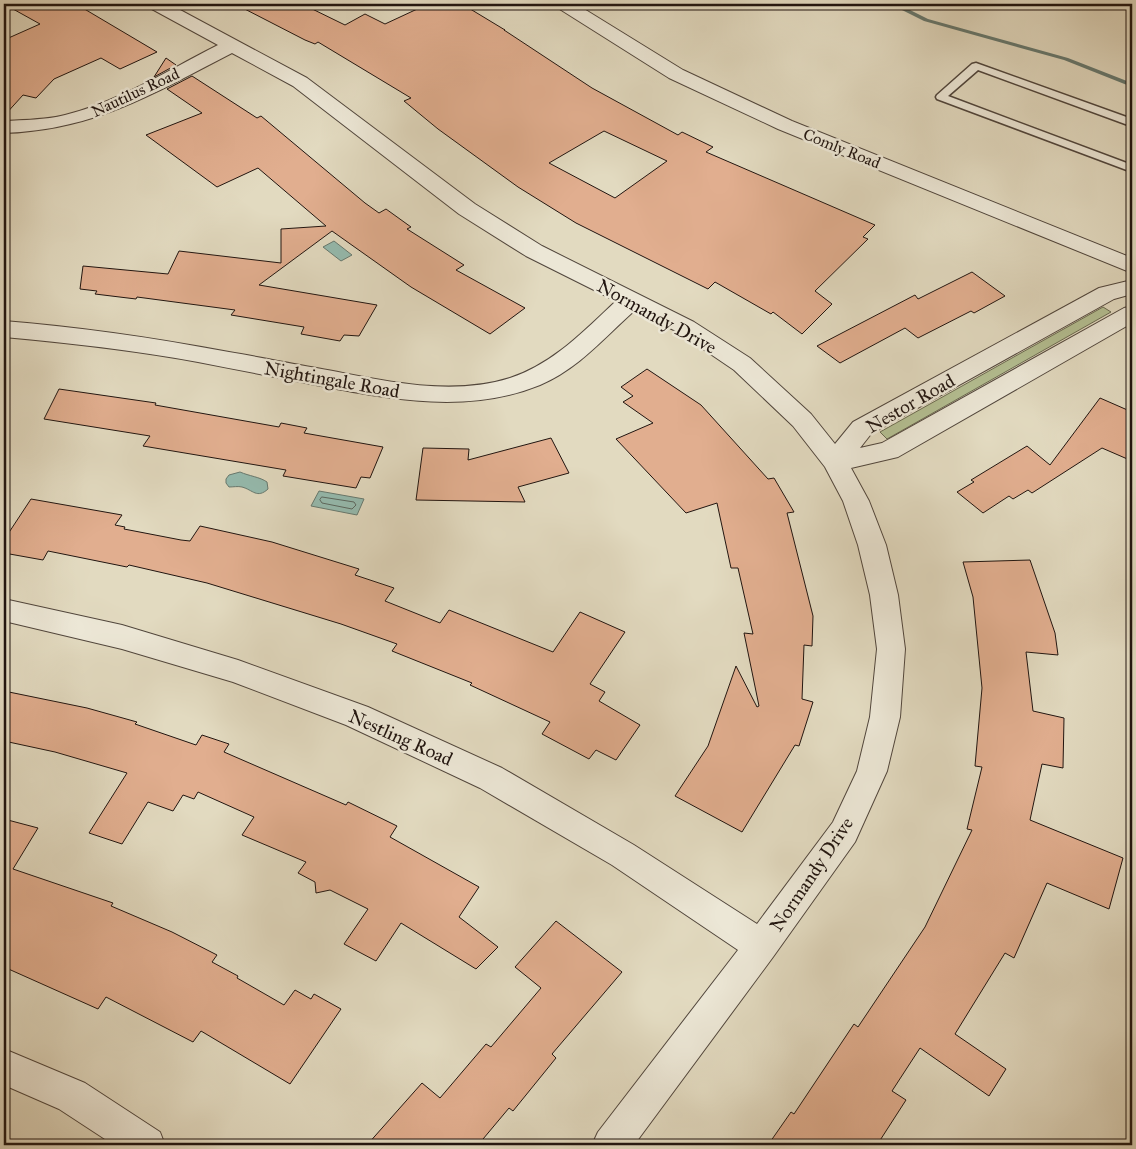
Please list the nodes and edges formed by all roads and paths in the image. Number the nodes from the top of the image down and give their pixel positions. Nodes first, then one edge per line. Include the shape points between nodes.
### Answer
1 (156, 4) edge
2 (564, 4) edge
3 (232, 45) junction
4 (1132, 123) edge
5 (4, 127) edge
6 (1132, 169) edge
7 (1132, 266) edge
8 (1132, 287) edge
9 (632, 300) junction
10 (1132, 313) edge
11 (4, 329) edge
12 (835, 462) junction
13 (4, 610) edge
14 (761, 946) junction
15 (4, 1067) edge
16 (147, 1145) edge
17 (611, 1145) edge

1 - 3 street, Normandy Drive
2 - 7 street, Comly Road via 676,74 785,125
3 - 5 street, Nautilus Road via 111,106 69,120
3 - 9 street, Normandy Drive via 300,82 467,209 534,250
4 - 6 lane via 976,66 941,97
8 - 12 street, Nestor Road via 1107,293 862,428
9 - 11 street, Nightingale Road via 568,358 550,370 487,392 453,395 388,390 179,352
9 - 12 street, Normandy Drive via 686,327 742,364 802,420
10 - 12 street, Nestor Road via 889,451
12 - 14 street, Normandy Drive via 856,500 872,545 884,595 891,649 885,717 872,771 844,832
13 - 14 street, Nestling Road via 131,639 238,672 357,716 491,778 623,855
14 - 17 street, Normandy Drive
15 - 16 street via 72,1096

